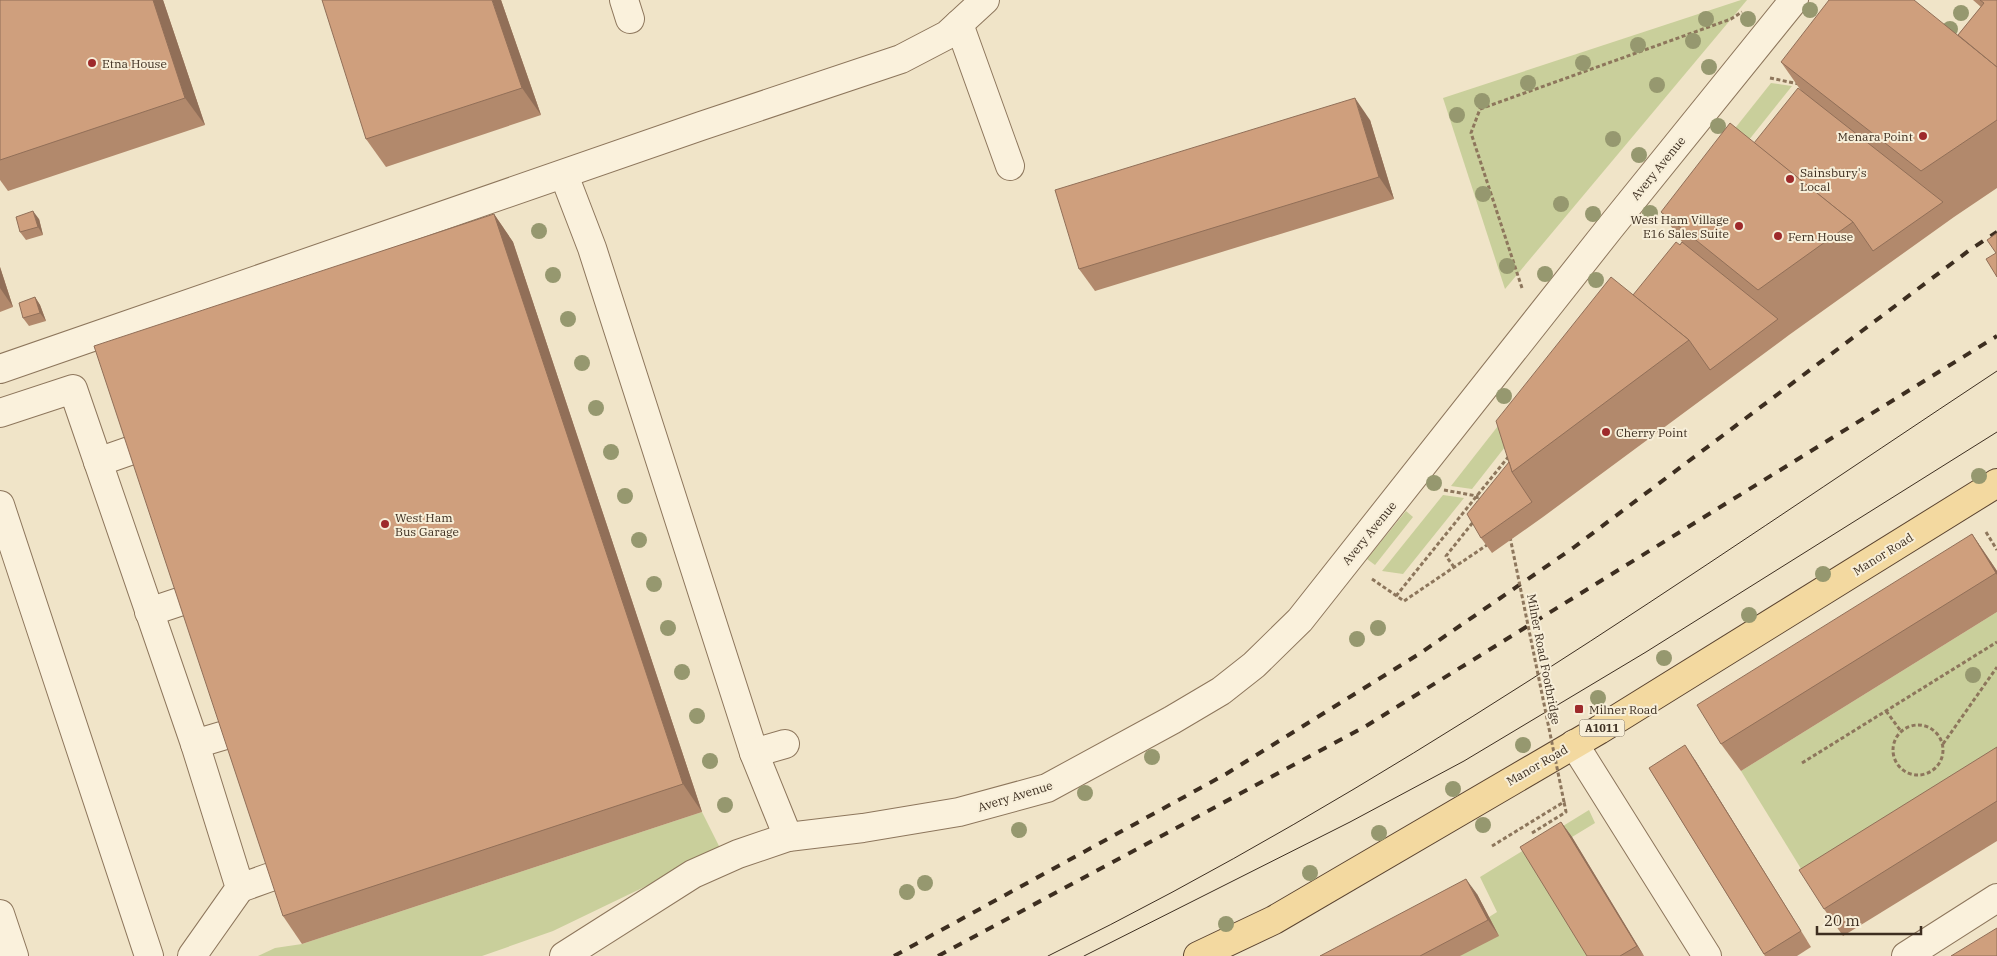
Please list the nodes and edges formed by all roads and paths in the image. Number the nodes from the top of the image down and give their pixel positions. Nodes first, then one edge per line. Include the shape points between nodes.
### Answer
1 (985, 0) edge
2 (1790, 4) edge
3 (959, 24) junction
4 (1770, 78) dead end
5 (1801, 84) edge
6 (1010, 166) dead end
7 (564, 174) junction
8 (1534, 324) junction
9 (0, 369) edge
10 (0, 413) edge
11 (138, 448) edge
12 (1511, 454) edge
13 (98, 462) junction
14 (1997, 484) edge
15 (1443, 489) dead end
16 (1477, 496) junction
17 (0, 505) edge
18 (1478, 505) edge
19 (1479, 515) edge
20 (1986, 532) dead end
21 (1507, 534) edge
22 (1492, 541) edge
23 (1997, 550) edge
24 (1454, 567) junction
25 (1425, 588) dead end
26 (1396, 596) dead end
27 (188, 600) edge
28 (149, 612) junction
29 (1997, 642) edge
30 (1997, 667) edge
31 (1886, 711) junction
32 (1900, 730) junction
33 (232, 733) edge
34 (195, 744) junction
35 (786, 744) dead end
36 (1574, 744) junction
37 (1943, 744) junction
38 (754, 753) junction
39 (1802, 763) dead end
40 (1564, 802) junction
41 (1532, 833) dead end
42 (788, 837) junction
43 (1492, 846) dead end
44 (279, 874) edge
45 (240, 888) junction
46 (1997, 898) edge
47 (0, 914) edge
48 (14, 956) edge
49 (149, 956) edge
50 (192, 956) edge
51 (564, 956) edge
52 (1198, 956) edge
53 (1707, 956) edge
54 (1906, 956) edge

1 - 3 street
2 - 8 street, Avery Avenue
2 - 8 path via 1746,9 1731,19 1480,109 1471,134
3 - 6 street
3 - 7 street via 947,35 901,59
4 - 5 path
7 - 9 street
7 - 38 street via 592,248
8 - 42 street, Avery Avenue via 1300,620 1254,665 1221,690 1047,788 959,812
10 - 13 street via 73,389
11 - 13 street
12 - 16 path
13 - 28 street
14 - 36 main road, Manor Road / A1011
15 - 16 path
16 - 18 path
16 - 26 path
17 - 49 street
19 - 24 path via 1446,556
20 - 23 path
21 - 40 path, Milner Road Footbridge, bridge via 1511,540
22 - 24 path
24 - 25 path
27 - 28 street
28 - 34 street
29 - 31 path
30 - 37 path
31 - 32 path
31 - 39 path
32 - 37 path via 1916,723 1934,729
32 - 37 path via 1892,746 1896,764 1910,775 1928,774 1935,768 1941,762
33 - 34 street
34 - 45 street
35 - 38 street
36 - 52 main road, Manor Road / A1011 via 1274,920
36 - 53 street
38 - 42 street
40 - 41 path via 1566,812
40 - 43 path, bridge
42 - 51 street, Avery Avenue via 693,874
44 - 45 street
45 - 50 street
46 - 54 street
47 - 48 street

